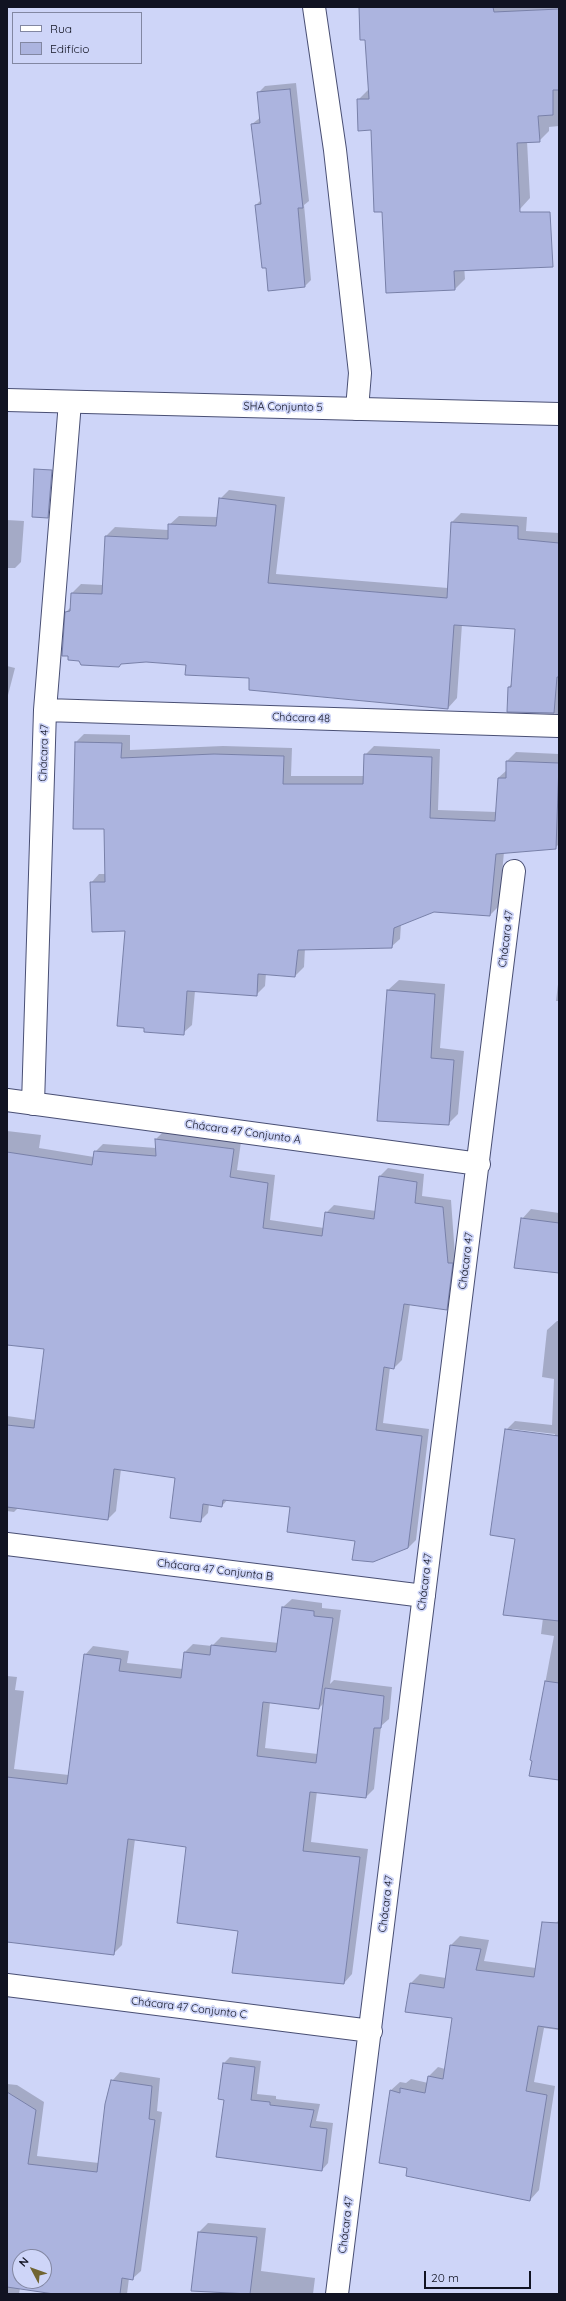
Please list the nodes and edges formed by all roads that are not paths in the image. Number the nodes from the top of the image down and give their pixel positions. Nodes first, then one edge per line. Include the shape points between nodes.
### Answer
1 (314, 7) edge
2 (7, 400) edge
3 (70, 402) junction
4 (357, 409) junction
5 (559, 414) edge
6 (45, 710) junction
7 (558, 726) dead end
8 (514, 871) dead end
9 (7, 1100) edge
10 (33, 1104) junction
11 (478, 1164) junction
12 (7, 1544) edge
13 (424, 1596) junction
14 (7, 1985) edge
15 (371, 2031) junction
16 (337, 2294) edge

1 - 4 street via 335,150 360,373
2 - 3 street, SHA Conjunto 5
3 - 4 street, SHA Conjunto 5
3 - 6 street, Chácara 47
4 - 5 street, SHA Conjunto 5
6 - 7 street, Chácara 48
6 - 10 street, Chácara 47
8 - 11 street, Chácara 47
9 - 10 street, Chácara 47 Conjunto A
10 - 11 street, Chácara 47 Conjunto A
11 - 13 street, Chácara 47
12 - 13 street, Chácara 47 Conjunta B
13 - 15 street, Chácara 47
14 - 15 street, Chácara 47 Conjunto C
15 - 16 street, Chácara 47

